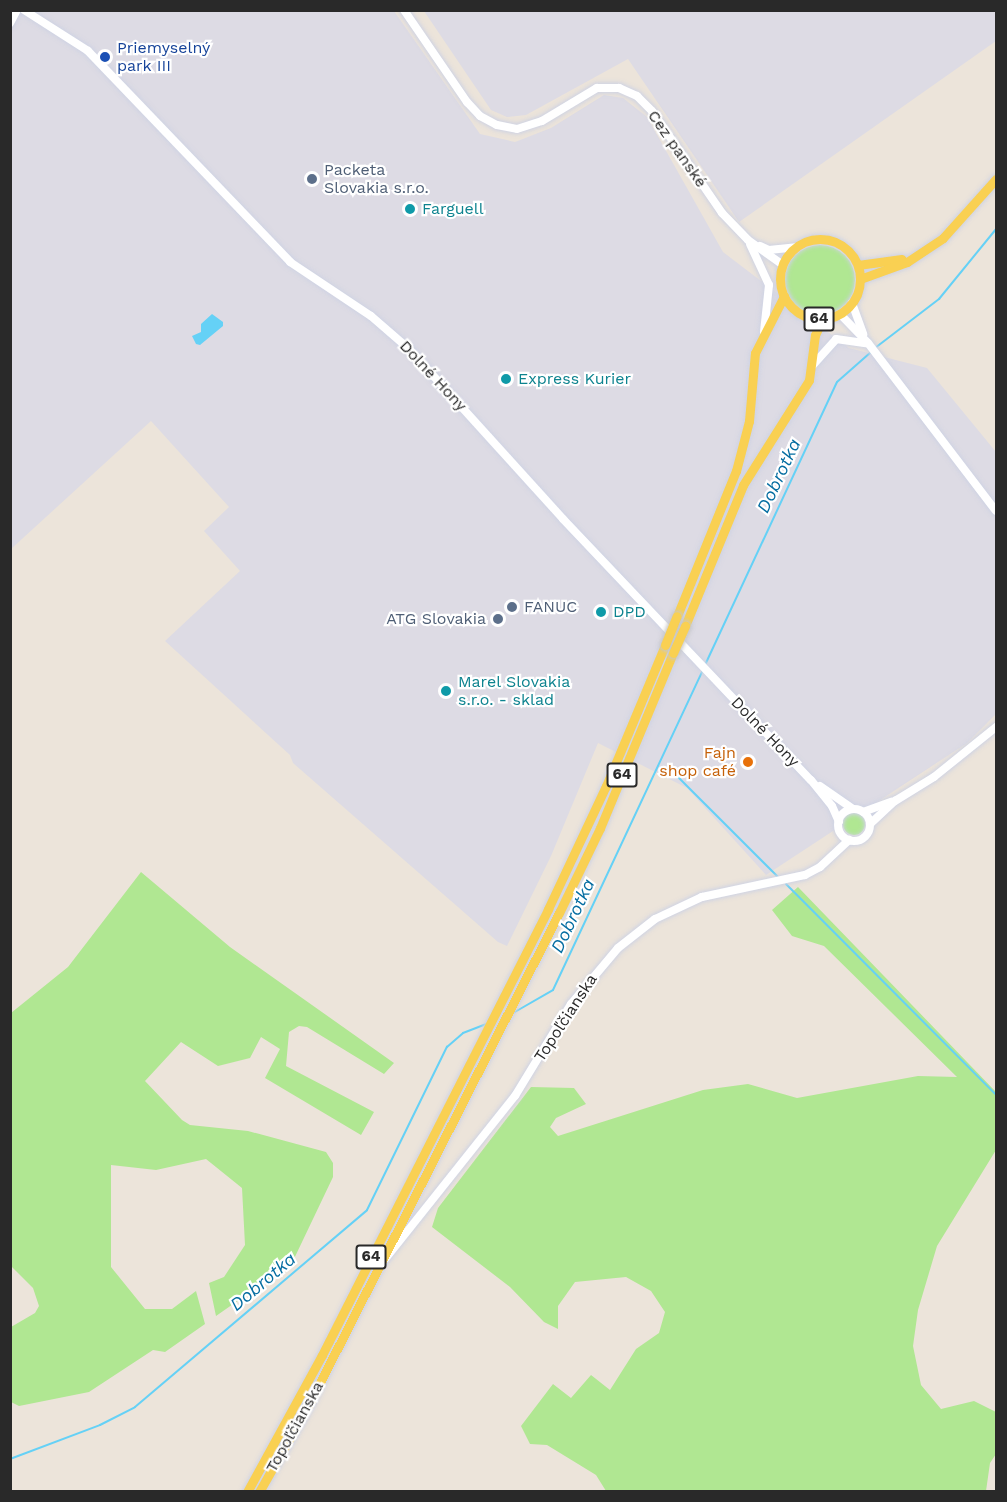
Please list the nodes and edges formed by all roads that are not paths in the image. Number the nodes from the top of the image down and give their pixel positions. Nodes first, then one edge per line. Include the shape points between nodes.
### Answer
1 (17, 10) edge
2 (24, 10) edge
3 (404, 10) edge
4 (10, 22) edge
5 (996, 179) edge
6 (748, 240) junction
7 (796, 247) junction
8 (916, 255) junction
9 (783, 265) junction
10 (858, 265) junction
11 (860, 279) junction
12 (784, 297) junction
13 (852, 303) junction
14 (840, 314) junction
15 (822, 320) junction
16 (764, 332) junction
17 (868, 343) junction
18 (812, 366) junction
19 (996, 510) edge
20 (996, 727) edge
21 (811, 780) junction
22 (895, 801) junction
23 (853, 809) junction
24 (863, 812) junction
25 (838, 822) junction
26 (870, 824) junction
27 (849, 840) junction
28 (378, 1268) junction
29 (247, 1491) edge
30 (259, 1491) edge

1 - 4 street
2 - 21 street, Dolné Hony via 88,51 290,262 371,316 403,344
3 - 6 street, Cez panské via 467,102 480,116 497,125 517,129 542,121 597,88 619,88 637,96 652,111 722,213
5 - 8 main road via 958,223
6 - 7 street via 770,250
6 - 9 street
6 - 16 street via 770,285
7 - 9 main road
7 - 10 main road via 811,240 832,241 850,252
8 - 10 main road
8 - 11 main road via 908,262
9 - 12 main road, 64
10 - 11 main road, 64
11 - 13 main road, 64
12 - 15 main road, 64 via 799,314
12 - 16 main road, 64
13 - 14 main road, 64
13 - 17 street
14 - 15 main road, 64
14 - 17 street
15 - 18 main road, 64 via 815,335
16 - 29 main road, 64, bridge via 754,353 749,421 736,471 590,823 322,1355
17 - 18 street via 836,339
17 - 19 street
18 - 28 main road, 64, bridge via 801,396 743,485 600,828
20 - 22 street via 961,758
21 - 23 street, Dolné Hony
21 - 25 street, Dolné Hony via 832,806
22 - 24 street
22 - 26 street
23 - 24 street
23 - 25 street
24 - 26 street
25 - 27 street via 840,832
26 - 27 street via 863,837
27 - 28 street, Topoľčianska via 820,867 805,875 702,897 655,919 618,948 571,1004 510,1102
28 - 30 main road, Topoľčianska / 64

